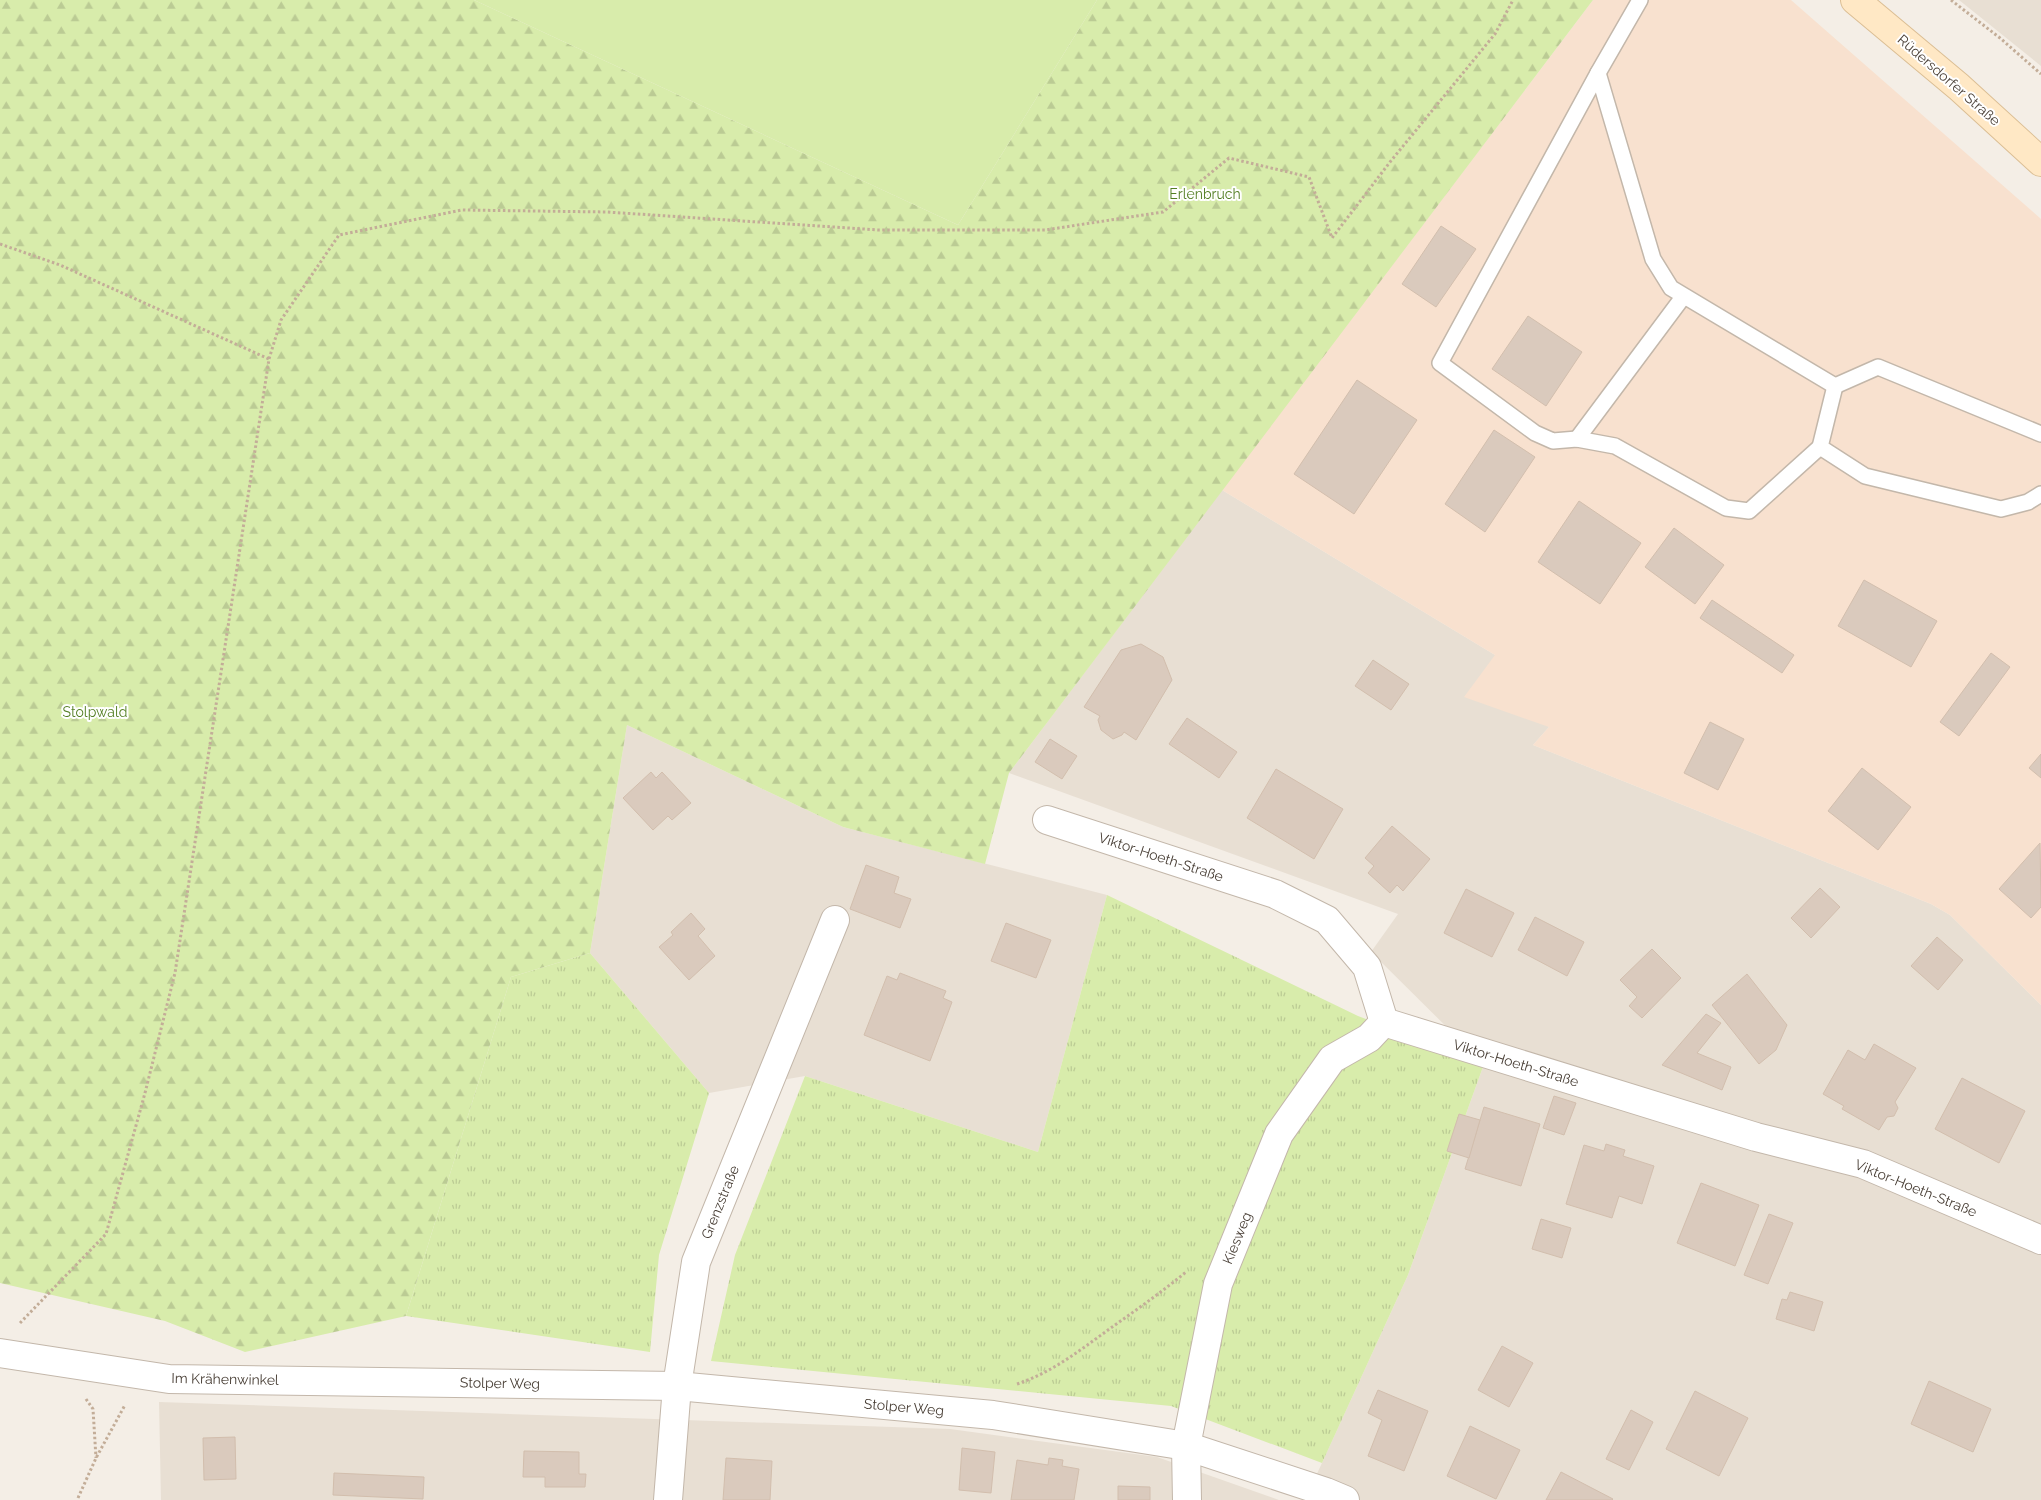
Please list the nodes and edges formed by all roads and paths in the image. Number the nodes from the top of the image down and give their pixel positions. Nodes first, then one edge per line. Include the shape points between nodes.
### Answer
1 (1513, 0) edge
2 (1640, 0) edge
3 (1856, 0) edge
4 (1951, 0) edge
5 (1598, 74) junction
6 (2041, 74) edge
7 (2041, 162) edge
8 (0, 244) edge
9 (1683, 297) junction
10 (269, 359) junction
11 (1836, 386) junction
12 (2041, 434) edge
13 (1577, 439) junction
14 (1820, 446) junction
15 (2041, 494) edge
16 (1047, 820) dead end
17 (834, 920) dead end
18 (1384, 1022) junction
19 (2041, 1240) edge
20 (1188, 1271) dead end
21 (13, 1329) dead end
22 (0, 1352) edge
23 (53, 1361) junction
24 (452, 1383) joint
25 (677, 1386) junction
26 (1012, 1386) dead end
27 (126, 1403) dead end
28 (1186, 1446) junction
29 (96, 1458) junction
30 (78, 1498) dead end
31 (668, 1500) edge
32 (1187, 1500) edge
33 (1345, 1500) edge

1 - 10 path via 1495,34 1332,238 1309,177 1229,158 1163,212 1045,230 879,230 606,212 462,210 339,235 281,320
2 - 5 lane
3 - 7 main road, Rüdersdorfer Straße
4 - 6 path
5 - 9 lane via 1654,260 1671,288
5 - 13 lane via 1440,364 1535,433 1553,441
8 - 10 path via 60,265
9 - 11 lane
9 - 13 lane
10 - 21 path via 175,973 145,1093 106,1234
11 - 12 lane via 1878,368
11 - 14 lane
13 - 14 lane via 1615,446 1726,508 1749,511
14 - 15 lane via 1865,476 2002,509 2028,502
16 - 18 street, Viktor-Hoeth-Straße via 1275,894 1327,920 1367,967
17 - 25 street, Grenzstraße via 696,1262
18 - 19 street, Viktor-Hoeth-Straße via 1756,1136 1862,1164
18 - 28 street, Kiesweg via 1369,1038 1332,1059 1278,1134 1218,1284
20 - 26 path via 1068,1359
22 - 23 street, Im Krähenwinkel
23 - 24 street, Im Krähenwinkel via 169,1379
23 - 29 path via 79,1387 93,1409
24 - 25 street, Stolper Weg
25 - 28 street, Stolper Weg via 993,1415
25 - 31 street, Grenzstraße
27 - 29 path
28 - 32 street, Kiesweg
28 - 33 street, Stolper Weg
29 - 30 path

